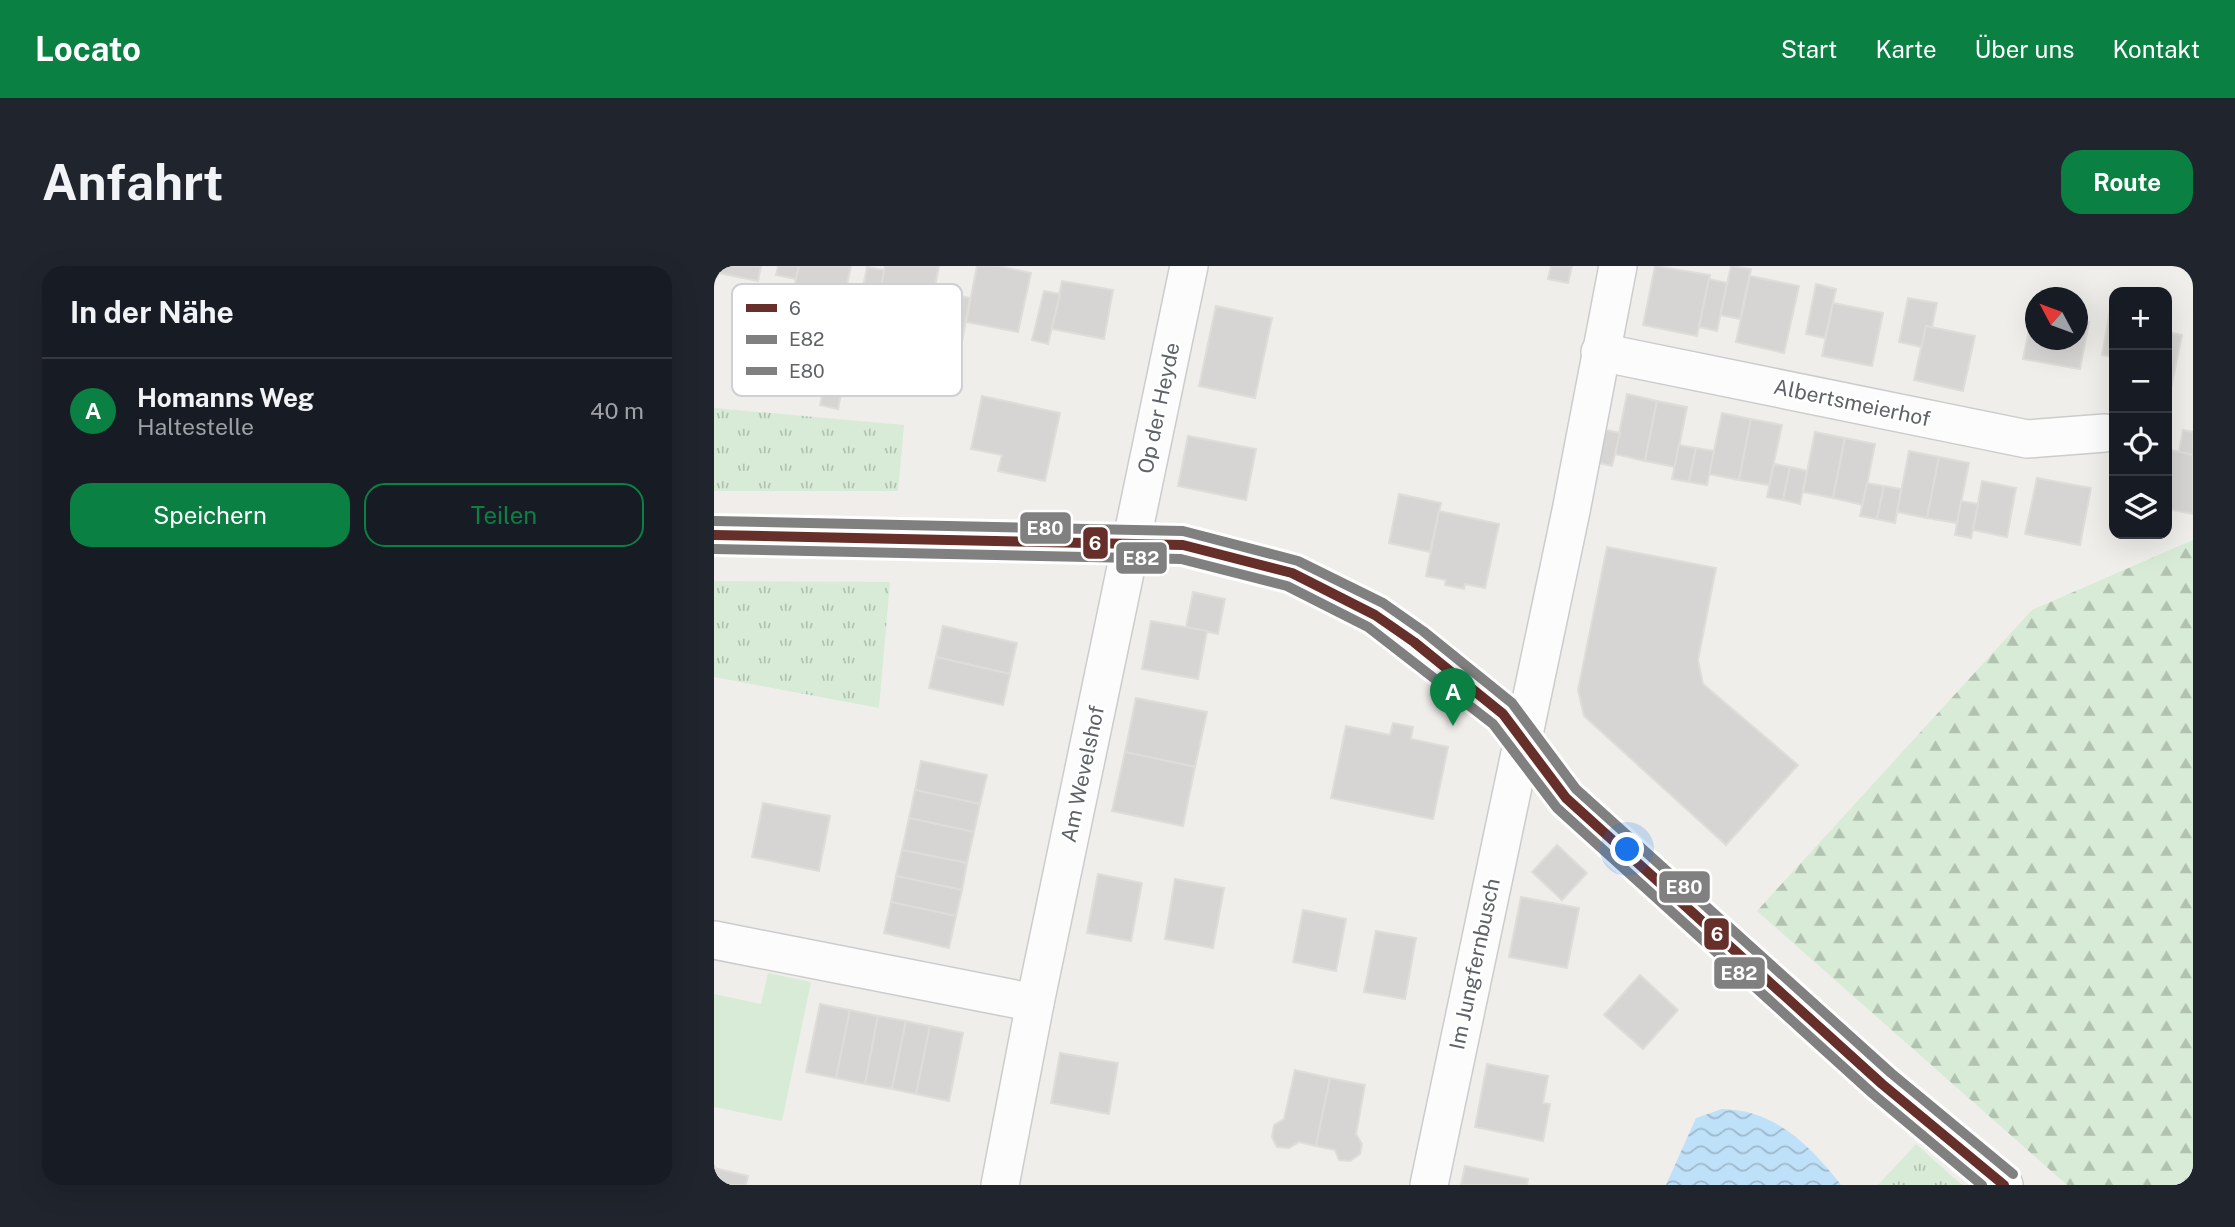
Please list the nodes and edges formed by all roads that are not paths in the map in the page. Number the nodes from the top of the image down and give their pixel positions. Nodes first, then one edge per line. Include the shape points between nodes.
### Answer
1 (1618, 266) edge
2 (1181, 268) edge
3 (1601, 352) junction
4 (2105, 433) dead end
5 (714, 535) edge
6 (1130, 545) junction
7 (1523, 744) junction
8 (714, 940) edge
9 (1035, 1003) junction
10 (1000, 1185) edge
11 (1429, 1185) edge
12 (2004, 1185) edge

1 - 3 street, Im Jungfernbusch
2 - 6 street, Op der Heyde
3 - 4 street, Albertsmeierhof via 2026,439
3 - 7 street, Im Jungfernbusch
5 - 6 street
6 - 7 street via 1183,545 1312,582 1414,642 1503,714
6 - 9 street, Am Wevelshof
7 - 11 street, Im Jungfernbusch
7 - 12 street via 1566,799 1882,1084
8 - 9 street
9 - 10 street, Am Wevelshof

